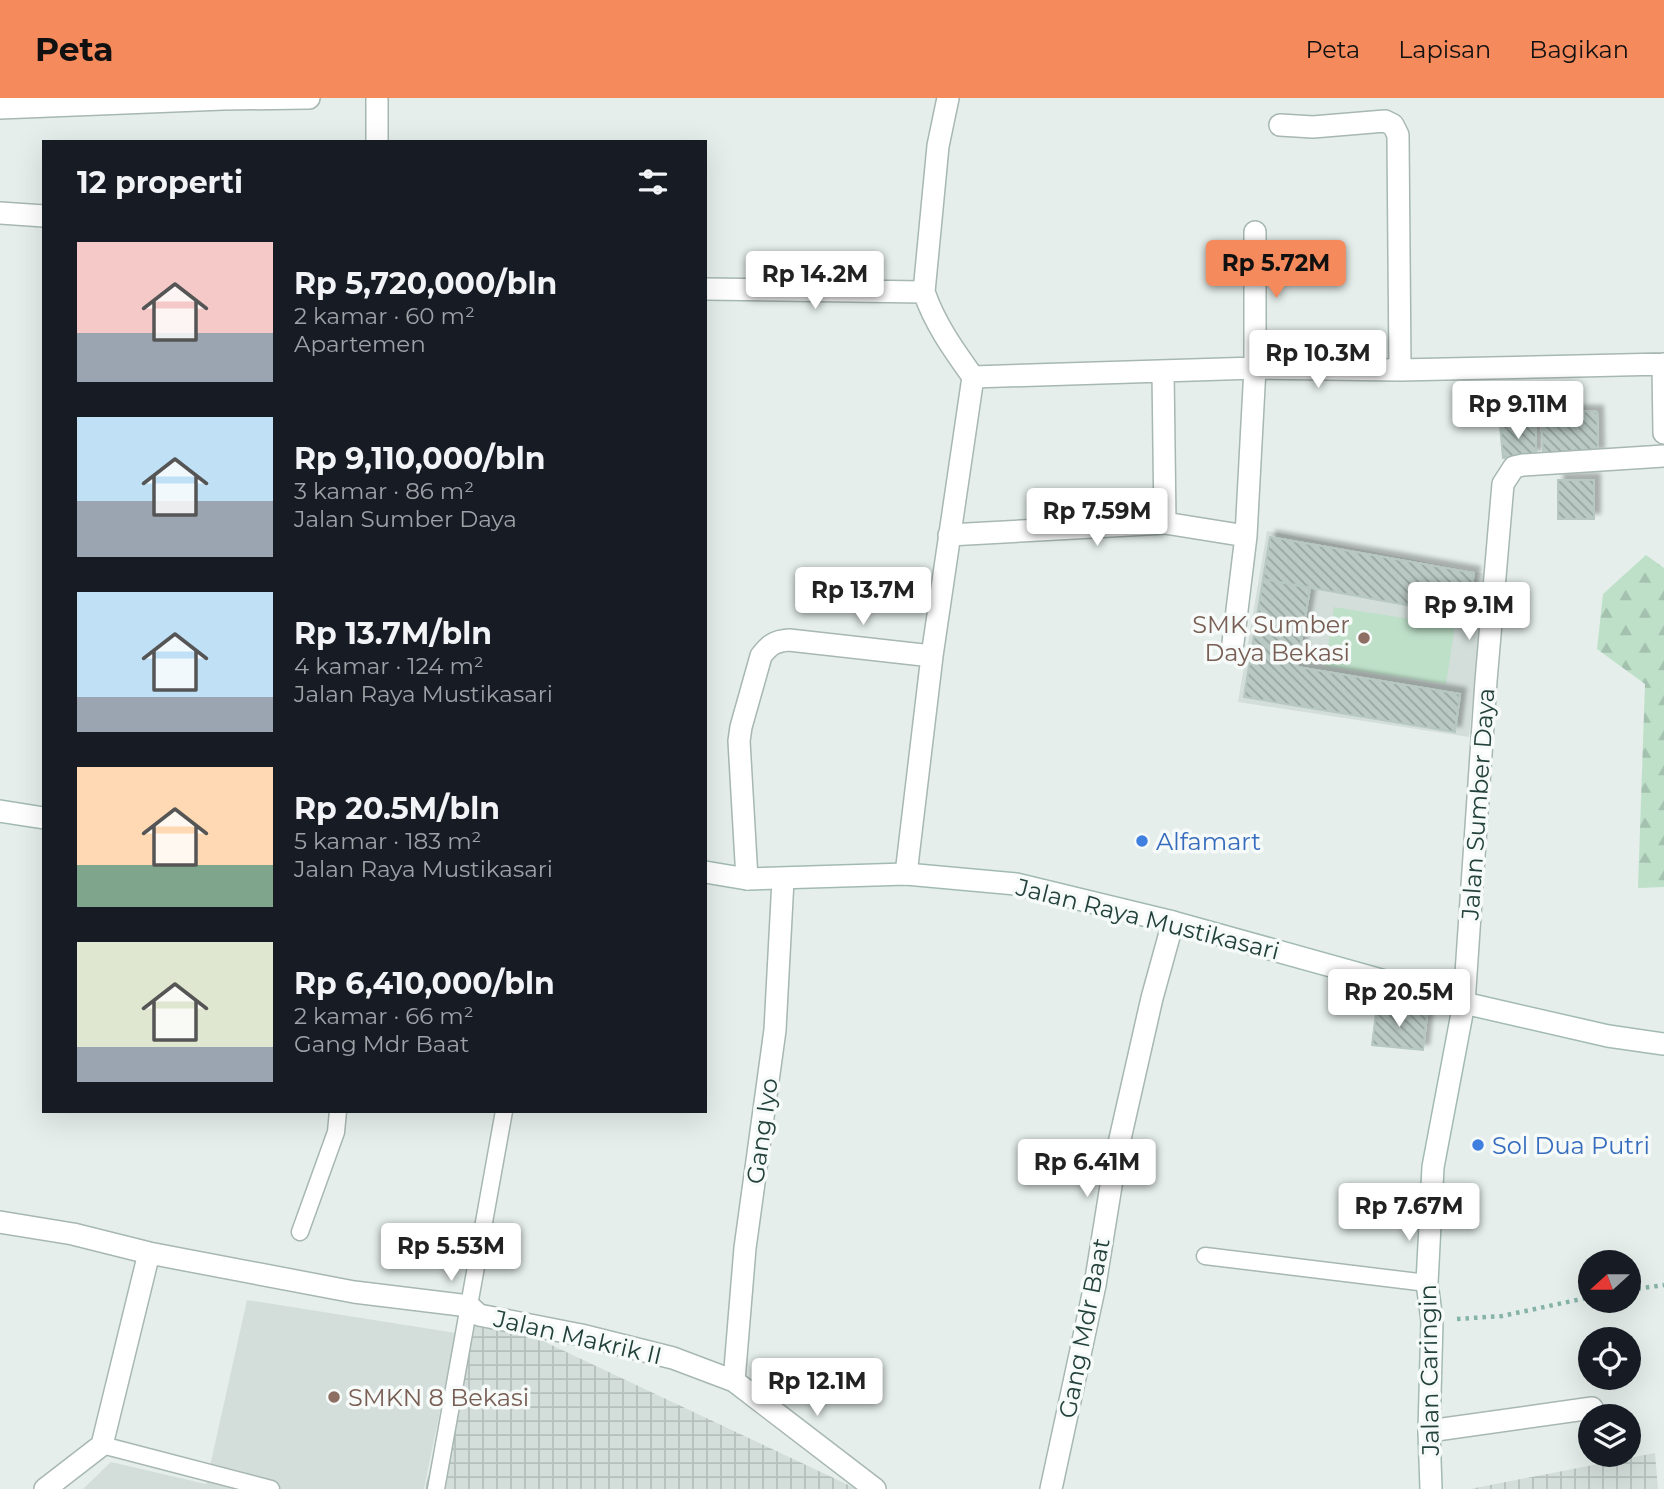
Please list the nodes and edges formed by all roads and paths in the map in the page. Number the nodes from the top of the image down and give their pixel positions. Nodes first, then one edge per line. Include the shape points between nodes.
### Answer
1 (223, 98) edge
2 (309, 98) edge
3 (377, 98) edge
4 (948, 98) edge
5 (0, 108) edge
6 (1280, 125) dead end
7 (377, 140) edge
8 (0, 213) edge
9 (42, 216) edge
10 (1255, 232) dead end
11 (707, 289) edge
12 (924, 292) junction
13 (1664, 364) edge
14 (1255, 368) junction
15 (1401, 370) junction
16 (1163, 371) junction
17 (973, 377) junction
18 (1664, 433) edge
19 (1664, 456) edge
20 (1165, 523) junction
21 (949, 535) junction
22 (1246, 536) junction
23 (1233, 643) dead end
24 (932, 656) junction
25 (0, 811) edge
26 (42, 818) edge
27 (707, 872) edge
28 (906, 874) junction
29 (747, 879) junction
30 (783, 880) junction
31 (1173, 922) junction
32 (1464, 1003) junction
33 (1664, 1044) edge
34 (338, 1113) edge
35 (504, 1113) edge
36 (0, 1222) edge
37 (300, 1232) dead end
38 (149, 1253) junction
39 (1205, 1256) dead end
40 (1427, 1283) junction
41 (1664, 1285) edge
42 (1642, 1288) edge
43 (1578, 1300) edge
44 (469, 1306) junction
45 (1432, 1321) junction
46 (734, 1381) junction
47 (1578, 1410) edge
48 (1429, 1431) junction
49 (102, 1445) junction
50 (45, 1489) edge
51 (271, 1489) edge
52 (436, 1489) edge
53 (875, 1489) edge
54 (1051, 1489) edge
55 (1431, 1489) edge

1 - 2 street
1 - 5 street
3 - 7 street
4 - 12 street via 938,146
6 - 15 street via 1385,121 1398,135
8 - 9 street
10 - 14 street
11 - 12 street
12 - 17 street via 939,329
13 - 15 street
13 - 18 street
14 - 15 street
14 - 16 street
14 - 22 street
16 - 17 street
16 - 20 street
17 - 21 street
19 - 32 street, Jalan Sumber Daya via 1523,465 1514,467 1503,484
20 - 21 street
20 - 22 street
21 - 24 street
22 - 23 street
24 - 28 street
24 - 29 street via 789,640 768,647 761,656 739,741
25 - 26 street
27 - 29 street, Jalan Raya Mustikasari
28 - 30 street, Jalan Raya Mustikasari
28 - 31 street, Jalan Raya Mustikasari via 1016,884
29 - 30 street, Jalan Raya Mustikasari
30 - 46 street, Gang Iyo via 775,1030 745,1248
31 - 32 street, Jalan Raya Mustikasari
31 - 54 street, Gang Mdr Baat via 1115,1161 1095,1284
32 - 33 street, Jalan Raya Mustikasari
32 - 40 street, Jalan Caringin via 1433,1167
34 - 37 lane via 336,1132
35 - 44 lane
36 - 38 street, Jalan Makrik II
38 - 44 street, Jalan Makrik II via 354,1292
38 - 49 street
39 - 40 lane
40 - 45 street, Jalan Caringin
41 - 42 path
43 - 45 path via 1502,1316
44 - 46 street, Jalan Makrik II via 479,1315 673,1358
44 - 52 lane
45 - 48 street, Jalan Caringin
46 - 53 street, Jalan Makrik II
47 - 48 street
48 - 55 street, Jalan Caringin
49 - 50 street
49 - 51 lane

